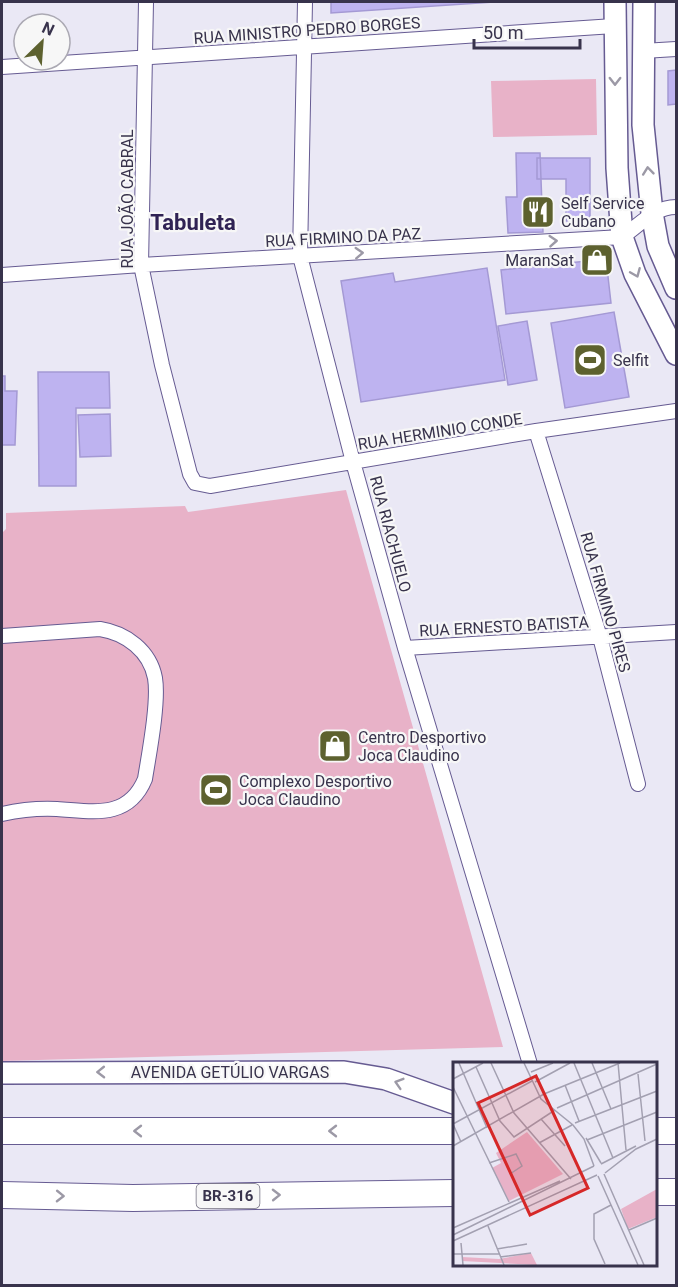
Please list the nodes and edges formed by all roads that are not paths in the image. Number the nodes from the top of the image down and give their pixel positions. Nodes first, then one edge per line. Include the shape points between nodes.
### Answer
1 (146, 2) edge
2 (305, 2) edge
3 (615, 2) edge
4 (644, 2) edge
5 (614, 26) junction
6 (304, 46) junction
7 (676, 49) edge
8 (643, 51) junction
9 (145, 58) junction
10 (2, 67) edge
11 (676, 207) edge
12 (652, 213) junction
13 (622, 237) junction
14 (300, 256) junction
15 (141, 265) junction
16 (2, 275) edge
17 (676, 288) edge
18 (676, 354) edge
19 (676, 411) edge
20 (536, 432) junction
21 (354, 462) junction
22 (210, 486) joint
23 (676, 632) edge
24 (2, 636) edge
25 (600, 637) junction
26 (405, 648) junction
27 (638, 784) dead end
28 (2, 814) edge
29 (529, 1062) edge
30 (2, 1073) edge
31 (453, 1103) edge
32 (2, 1131) edge
33 (453, 1131) edge
34 (657, 1131) edge
35 (676, 1131) edge
36 (657, 1192) edge
37 (676, 1192) edge
38 (453, 1193) edge
39 (2, 1195) edge

1 - 9 street, RUA JOÃO CABRAL
2 - 6 street, RUA RIACHUELO
3 - 5 main road
4 - 8 main road
5 - 6 street, RUA MINISTRO PEDRO BORGES
5 -> 13 main road
6 - 9 street, RUA MINISTRO PEDRO BORGES
6 - 14 street, RUA RIACHUELO
7 - 8 street
12 -> 8 main road via 643,125
9 - 10 street, RUA MINISTRO PEDRO BORGES
9 - 15 street, RUA JOÃO CABRAL
11 - 12 street
12 - 13 street
12 - 17 main road via 658,246
14 -> 13 street, RUA FIRMINO DA PAZ
13 -> 18 main road via 635,274
14 - 15 street, RUA FIRMINO DA PAZ
14 - 21 street, RUA RIACHUELO
15 - 16 street, RUA FIRMINO DA PAZ
15 - 22 street, RUA JOÃO CABRAL via 190,474 198,484
19 - 20 street, RUA HERMINIO CONDE
20 - 21 street, RUA HERMINIO CONDE
20 - 25 street, RUA FIRMINO PIRES
21 - 22 street, RUA HERMINIO CONDE
21 - 26 street, RUA RIACHUELO
23 - 25 street, RUA ERNESTO BATISTA
24 - 28 street via 115,631 140,649 152,667 156,693 145,779 126,805 107,811 39,808
25 - 26 street, RUA ERNESTO BATISTA
25 - 27 street, RUA FIRMINO PIRES
26 - 29 street, RUA RIACHUELO
31 -> 30 main road, AVENIDA GETÚLIO VARGAS via 386,1079 344,1072
33 -> 32 highway
34 - 35 highway
36 - 37 highway
39 -> 38 highway, BR-316 via 133,1198

